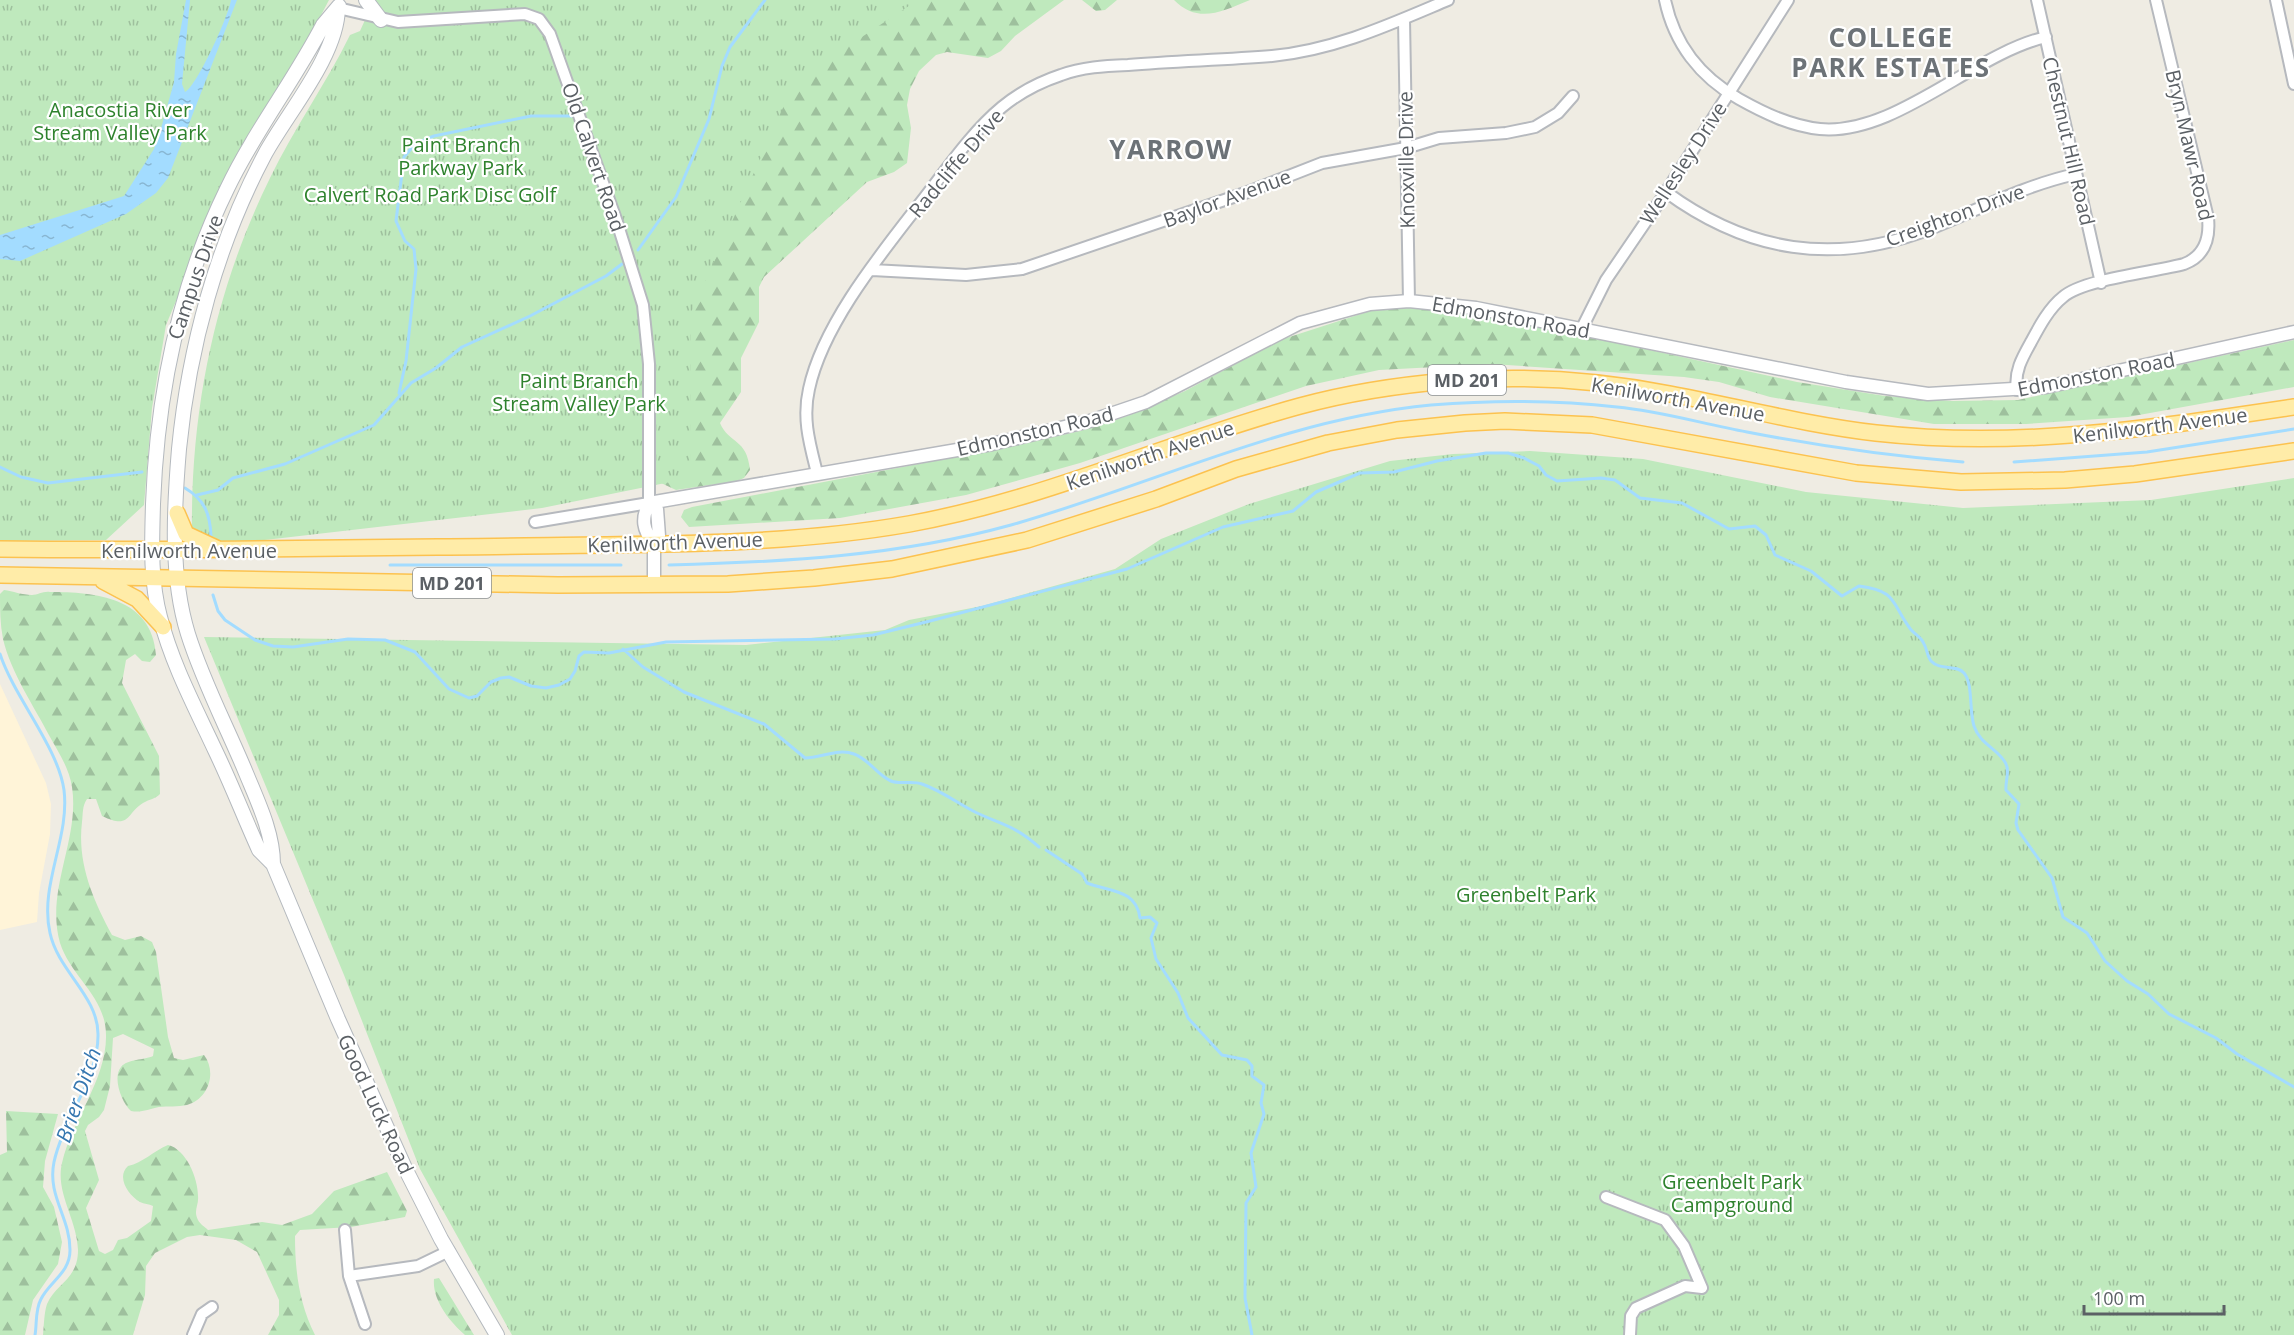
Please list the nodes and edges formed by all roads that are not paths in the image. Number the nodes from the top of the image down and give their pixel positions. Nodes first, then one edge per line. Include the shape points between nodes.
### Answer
1 (366, 0) edge
2 (1448, 0) edge
3 (1665, 0) edge
4 (1788, 0) edge
5 (2037, 0) edge
6 (2156, 0) edge
7 (2276, 0) edge
8 (340, 4) edge
9 (1404, 19) junction
10 (381, 20) junction
11 (2046, 37) junction
12 (2293, 76) edge
13 (1728, 93) junction
14 (1573, 96) dead end
15 (1406, 148) junction
16 (2076, 174) junction
17 (1666, 192) junction
18 (872, 270) junction
19 (2101, 282) junction
20 (1408, 301) junction
21 (1582, 328) junction
22 (2294, 332) edge
23 (2017, 390) junction
24 (2294, 407) edge
25 (2294, 451) edge
26 (818, 473) junction
27 (649, 503) junction
28 (177, 513) junction
29 (535, 522) dead end
30 (654, 544) junction
31 (0, 549) edge
32 (152, 550) junction
33 (176, 550) junction
34 (221, 550) junction
35 (0, 575) edge
36 (94, 577) junction
37 (154, 578) junction
38 (177, 578) junction
39 (654, 585) junction
40 (163, 627) junction
41 (273, 864) junction
42 (1606, 1197) dead end
43 (345, 1230) dead end
44 (449, 1251) junction
45 (349, 1276) junction
46 (212, 1307) dead end
47 (365, 1324) dead end
48 (193, 1335) edge
49 (497, 1335) edge
50 (1630, 1335) edge

1 - 10 main road
2 - 9 street, Radcliffe Drive
3 - 13 street via 1682,48
4 - 13 street, Wellesley Drive
5 - 11 street, Chestnut Hill Road
6 - 19 street, Bryn Mawr Road via 2208,218 2208,236 2202,251 2190,261
7 - 12 street
8 - 10 street, Old Calvert Road
8 - 28 main road, Campus Drive via 330,43 265,154 213,282 193,356 183,418
8 - 32 main road, Campus Drive via 323,25 234,175 189,285 170,352 160,410
9 - 15 street, Knoxville Drive
9 - 18 street, Radcliffe Drive via 1317,49 1275,56 1087,68 1042,82 1001,108 974,135
10 - 27 street, Old Calvert Road via 409,22 525,14 539,19 550,34 643,305 649,364
11 - 13 street via 2016,45 1899,110 1836,128 1805,127
11 - 16 street, Chestnut Hill Road
13 - 17 street, Wellesley Drive
14 - 15 street, Baylor Avenue via 1558,114 1535,126 1439,138
15 - 18 street, Baylor Avenue via 1323,163 1022,269 966,275
15 - 20 street, Knoxville Drive
16 - 17 street, Creighton Drive via 2023,190 1905,237 1833,249 1795,248 1732,232 1694,213
16 - 19 street, Chestnut Hill Road
17 - 21 street, Wellesley Drive via 1606,280
18 - 26 street, Radcliffe Drive via 834,325 812,375 806,423
19 - 23 street, Bryn Mawr Road via 2068,293 2050,311 2021,358
20 - 21 street, Edmonston Road via 1476,308
20 - 26 street, Edmonston Road via 1370,304 1300,323 1146,402 1090,421 992,444
21 - 23 street, Edmonston Road via 1886,389 1928,394
22 - 23 street, Edmonston Road via 2046,387
24 - 30 main road, Kenilworth Avenue / MD 201 via 2095,435 1967,440 1868,432 1611,385 1531,379 1451,381 1299,406 1038,493 922,521 791,539
25 - 39 main road, Kenilworth Avenue / MD 201 via 2077,479 1961,482 1856,473 1592,425 1465,423 1365,435 1297,450 1063,530 937,561 788,581
26 - 27 street, Edmonston Road
27 - 29 street, Edmonston Road
27 - 30 street, Old Calvert Road via 644,513 645,532
28 - 33 main road, Campus Drive
28 - 34 main road via 186,534
30 - 34 main road, Kenilworth Avenue / MD 201
30 - 39 street, Old Calvert Road
31 - 32 main road, Kenilworth Avenue / MD 201
32 - 33 main road, Kenilworth Avenue / MD 201
32 - 37 main road, Campus Drive
33 - 34 main road, Kenilworth Avenue / MD 201
33 - 38 main road, Campus Drive
35 - 36 main road, Kenilworth Avenue / MD 201
36 - 37 main road, Kenilworth Avenue / MD 201
36 - 40 main road via 130,594
37 - 38 main road, Kenilworth Avenue / MD 201
37 - 40 main road, Good Luck Road
38 - 39 main road, Kenilworth Avenue / MD 201
38 - 41 main road, Good Luck Road via 189,635 256,797 273,846
40 - 41 main road, Good Luck Road via 259,850
41 - 44 main road, Good Luck Road via 389,1134
42 - 50 street via 1665,1220 1684,1246 1702,1288 1677,1288 1636,1308 1631,1316
43 - 45 street
44 - 45 street via 418,1266
44 - 49 main road, Good Luck Road
45 - 47 street
46 - 48 street via 202,1314

